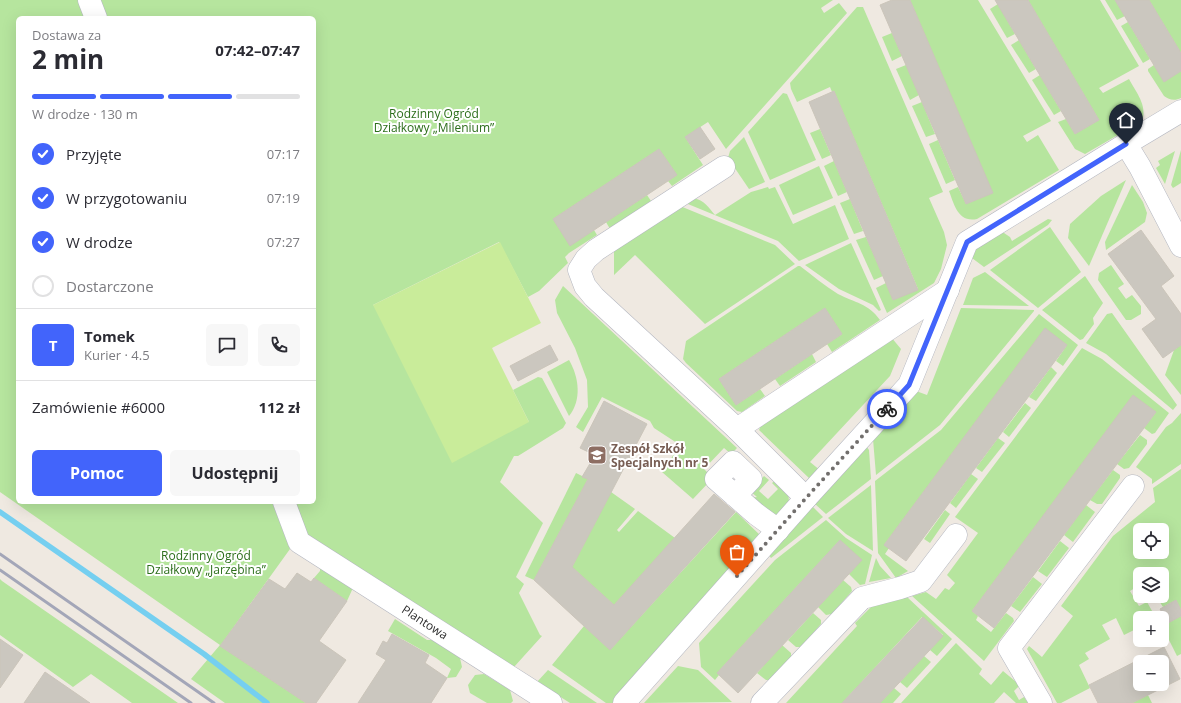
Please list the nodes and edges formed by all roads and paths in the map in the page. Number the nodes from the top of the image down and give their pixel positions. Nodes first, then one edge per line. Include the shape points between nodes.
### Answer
1 (89, 0) edge
2 (95, 16) edge
3 (1181, 112) edge
4 (1126, 144) junction
5 (724, 166) dead end
6 (1181, 246) edge
7 (948, 290) junction
8 (737, 429) junction
9 (1133, 486) dead end
10 (735, 496) dead end
11 (806, 498) junction
12 (285, 504) edge
13 (778, 530) junction
14 (956, 535) dead end
15 (551, 703) edge
16 (624, 703) edge
17 (762, 703) edge
18 (1041, 703) edge

1 - 2 street
3 - 4 street
4 - 6 street
4 - 7 street via 967,242
5 - 8 street via 596,250 586,259 580,270 585,286 594,297
7 - 8 street
7 - 11 street via 909,385
8 - 11 street
9 - 18 street via 1009,648
10 - 13 street
11 - 13 street
12 - 15 street, Plantowa via 299,542
13 - 16 street
14 - 17 street via 921,581 862,598

